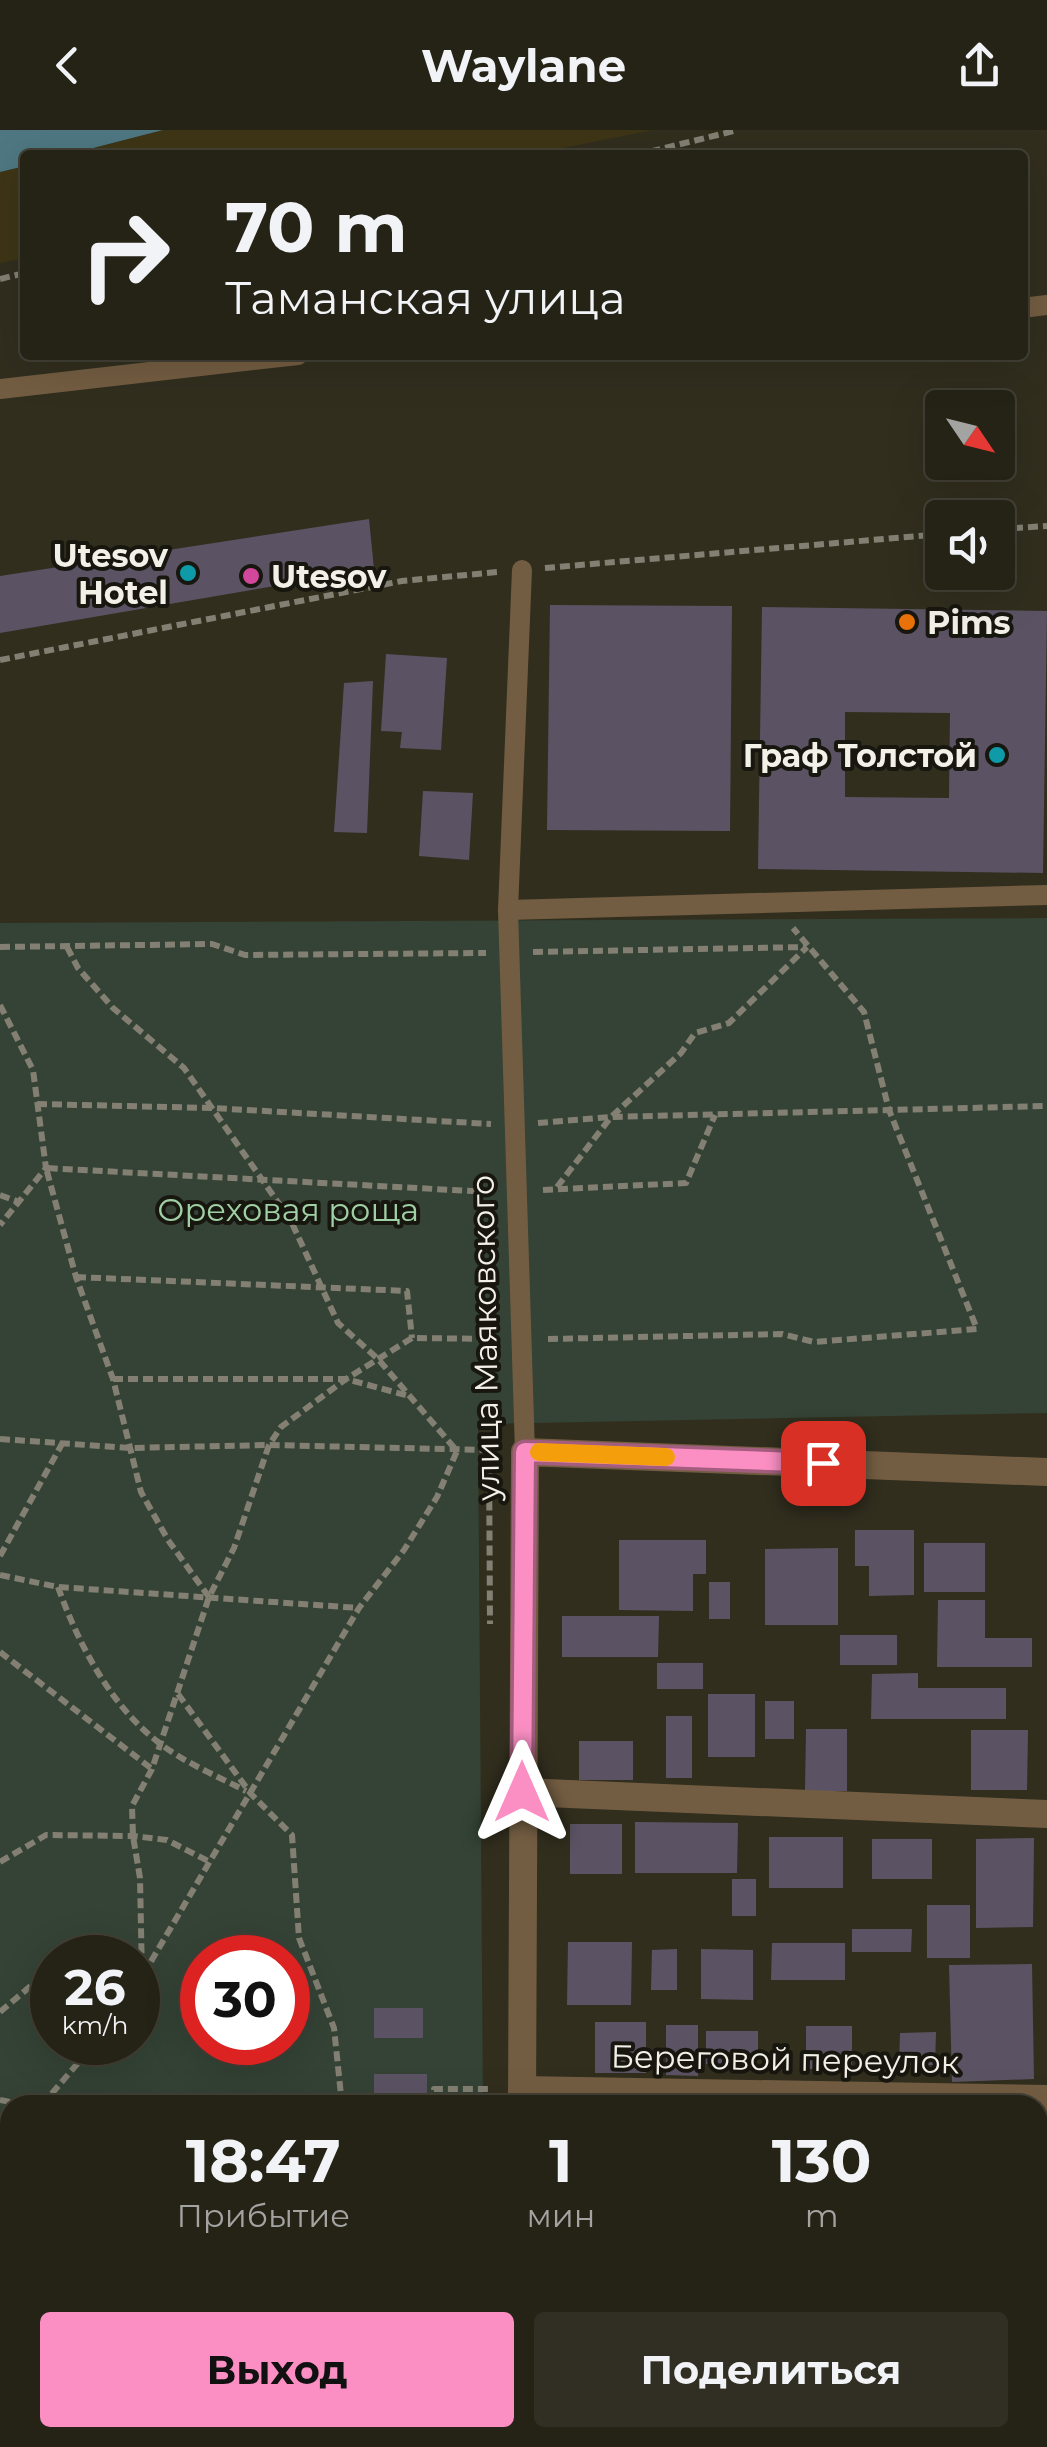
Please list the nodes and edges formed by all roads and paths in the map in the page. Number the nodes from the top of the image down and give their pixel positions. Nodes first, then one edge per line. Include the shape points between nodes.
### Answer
1 (738, 130) edge
2 (656, 150) edge
3 (254, 360) edge
4 (0, 389) edge
5 (1047, 526) edge
6 (1015, 529) edge
7 (925, 535) edge
8 (522, 570) junction
9 (0, 660) edge
10 (1047, 894) edge
11 (774, 903) junction
12 (508, 910) junction
13 (0, 946) edge
14 (67, 947) junction
15 (807, 947) junction
16 (509, 953) junction
17 (0, 1005) edge
18 (715, 1115) dead end
19 (46, 1168) junction
20 (265, 1182) junction
21 (556, 1188) junction
22 (517, 1192) junction
23 (0, 1195) edge
24 (19, 1202) junction
25 (0, 1225) edge
26 (76, 1277) junction
27 (323, 1287) junction
28 (412, 1338) junction
29 (521, 1339) junction
30 (378, 1359) junction
31 (113, 1379) junction
32 (346, 1379) junction
33 (409, 1396) junction
34 (0, 1438) edge
35 (63, 1442) junction
36 (269, 1446) junction
37 (130, 1448) junction
38 (457, 1451) junction
39 (525, 1452) junction
40 (1047, 1472) edge
41 (0, 1556) edge
42 (0, 1575) edge
43 (58, 1587) junction
44 (209, 1597) junction
45 (359, 1608) junction
46 (490, 1636) dead end
47 (0, 1652) edge
48 (178, 1693) junction
49 (160, 1744) junction
50 (152, 1769) junction
51 (522, 1792) junction
52 (251, 1794) junction
53 (1047, 1814) edge
54 (133, 1836) junction
55 (0, 1862) edge
56 (210, 1862) junction
57 (139, 1935) edge
58 (160, 1943) edge
59 (30, 1987) edge
60 (0, 2012) edge
61 (76, 2065) edge
62 (51, 2095) edge
63 (341, 2095) edge
64 (433, 2095) edge
65 (513, 2095) edge

1 - 2 path
3 - 4 lane
5 - 6 path
7 - 8 path
8 - 9 path via 402,581
8 - 12 lane, улица Маяковского
10 - 11 lane
11 - 12 lane
11 - 15 path
12 - 16 lane, улица Маяковского
13 - 14 path
14 - 16 path via 212,944 244,955
14 - 20 path via 113,1008 184,1068
15 - 16 path
15 - 21 path via 730,1023 695,1033 611,1118
15 - 29 path via 864,1012 889,1110 977,1329 814,1342 782,1334
16 - 22 lane, улица Маяковского
17 - 19 path via 33,1070
18 - 21 path via 686,1184
19 - 20 path
19 - 24 path
19 - 26 path
20 - 22 path
20 - 27 path
21 - 22 path
22 - 29 lane, улица Маяковского
23 - 24 path
24 - 25 path
26 - 27 path
26 - 31 path
27 - 28 path via 407,1291
27 - 30 path via 338,1322
28 - 29 path
28 - 30 path
29 - 39 lane, улица Маяковского
30 - 32 path
30 - 33 path
31 - 32 path
31 - 37 path
32 - 33 path
32 - 36 path via 281,1427
33 - 38 path
34 - 35 path
35 - 37 path
35 - 41 path
36 - 37 path
36 - 38 path
36 - 44 path via 234,1548
37 - 44 path via 140,1492
38 - 45 path via 437,1497
38 - 46 path via 489,1450
39 - 40 street
39 - 51 street, улица Маяковского
42 - 43 path
43 - 44 path
43 - 49 path via 70,1621 122,1709
44 - 45 path
44 - 48 path
45 - 52 path
47 - 50 path
48 - 49 path
48 - 52 path
49 - 50 path
49 - 52 path
50 - 54 path via 132,1806
51 - 53 street
51 - 65 street, улица Маяковского
52 - 56 path
52 - 63 path via 292,1835 299,1938 334,2028
54 - 55 path via 46,1835
54 - 56 path via 167,1840
54 - 57 path
56 - 58 path
59 - 60 path
61 - 62 path
64 - 65 path via 434,2089

